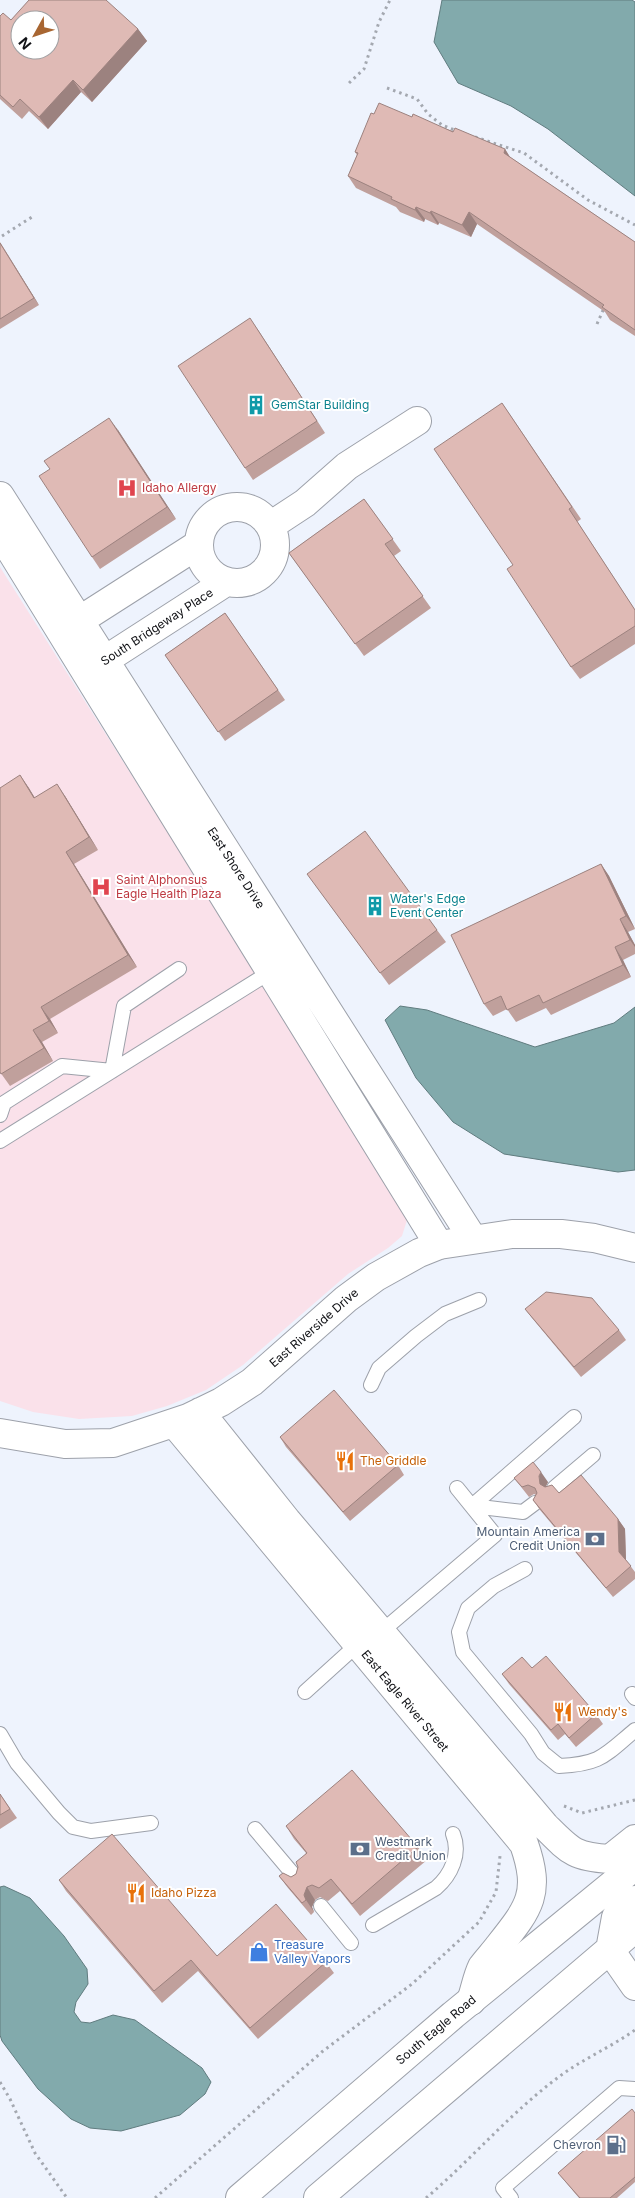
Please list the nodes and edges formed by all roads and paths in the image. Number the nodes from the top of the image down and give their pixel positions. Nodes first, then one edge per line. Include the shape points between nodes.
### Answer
1 (390, 0) edge
2 (349, 83) dead end
3 (387, 88) dead end
4 (461, 132) edge
5 (470, 135) edge
6 (32, 217) dead end
7 (635, 225) edge
8 (2, 236) dead end
9 (608, 303) edge
10 (597, 324) dead end
11 (417, 421) dead end
12 (0, 496) edge
13 (270, 526) junction
14 (0, 533) edge
15 (199, 544) junction
16 (226, 582) junction
17 (70, 626) junction
18 (96, 667) junction
19 (282, 964) junction
20 (180, 969) dead end
21 (112, 1071) junction
22 (0, 1115) edge
23 (0, 1141) edge
24 (473, 1240) junction
25 (439, 1245) junction
26 (635, 1248) edge
27 (479, 1300) dead end
28 (371, 1386) dead end
29 (200, 1412) junction
30 (574, 1417) dead end
31 (174, 1422) junction
32 (0, 1433) edge
33 (593, 1455) dead end
34 (457, 1488) dead end
35 (554, 1488) edge
36 (534, 1503) edge
37 (472, 1506) junction
38 (525, 1569) dead end
39 (370, 1638) junction
40 (305, 1692) dead end
41 (635, 1730) edge
42 (0, 1734) edge
43 (635, 1800) edge
44 (559, 1812) dead end
45 (151, 1823) dead end
46 (255, 1829) dead end
47 (453, 1834) dead end
48 (635, 1840) edge
49 (501, 1851) dead end
50 (635, 1866) edge
51 (298, 1880) edge
52 (635, 1900) edge
53 (321, 1906) edge
54 (373, 1925) dead end
55 (635, 1928) edge
56 (351, 1943) dead end
57 (610, 1950) junction
58 (635, 1986) edge
59 (471, 2000) junction
60 (635, 2030) edge
61 (0, 2082) edge
62 (635, 2089) edge
63 (66, 2198) edge
64 (155, 2198) edge
65 (240, 2198) edge
66 (318, 2198) edge
67 (426, 2198) edge
68 (511, 2198) edge

1 - 2 path via 379,22 364,69
3 - 4 path via 417,99 442,125
5 - 7 path via 524,154 588,200
6 - 8 path
9 - 10 path
11 - 13 main road via 347,466 305,503
12 - 17 main road, East Shore Drive
13 - 15 main road via 250,509 226,508 206,522
13 - 16 main road via 275,546 267,569 249,582
14 - 17 main road, East Shore Drive
15 - 16 main road via 206,568
15 - 17 main road
16 - 18 main road, South Bridgeway Place
17 - 18 main road, East Shore Drive
18 - 19 main road, East Shore Drive
19 - 21 lane
19 - 24 main road, East Shore Drive
19 - 25 main road, East Shore Drive
20 - 21 lane via 124,1006
21 - 22 lane via 62,1066 4,1103
21 - 23 lane
24 - 25 main road, East Riverside Drive
24 - 26 main road, East Riverside Drive via 512,1234 561,1234
25 - 29 main road, East Riverside Drive via 376,1277 346,1299 252,1382
27 - 28 lane via 438,1319 379,1368
29 - 31 main road, East Riverside Drive
29 - 39 main road, East Eagle River Street via 287,1521
30 - 37 lane
31 - 32 main road, East Riverside Drive via 113,1443 65,1444
31 - 39 main road, East Eagle River Street
33 - 35 lane
34 - 37 lane
36 - 37 lane via 523,1512
37 - 39 lane via 495,1534
38 - 41 lane via 494,1586 468,1608 459,1632 463,1652 543,1753 559,1766 584,1765 600,1760
39 - 40 lane
39 - 48 main road, East Eagle River Street via 566,1847 586,1857 610,1859
39 - 59 main road, East Eagle River Street via 524,1844 532,1867 530,1902 518,1923 482,1968
42 - 45 lane via 17,1763 74,1827 91,1831
43 - 44 path via 582,1813 563,1806
46 - 51 lane
47 - 54 lane via 457,1843 455,1858 445,1880
49 - 64 path via 496,1892 479,1922 412,1984 322,2051
50 - 59 main road, South Eagle Road
52 - 57 main road via 616,1918
53 - 56 lane
55 - 57 main road
57 - 58 main road
57 - 66 main road
59 - 65 main road, South Eagle Road
60 - 67 path via 561,2076
61 - 63 path via 35,2153
62 - 68 lane via 620,2088 502,2188

